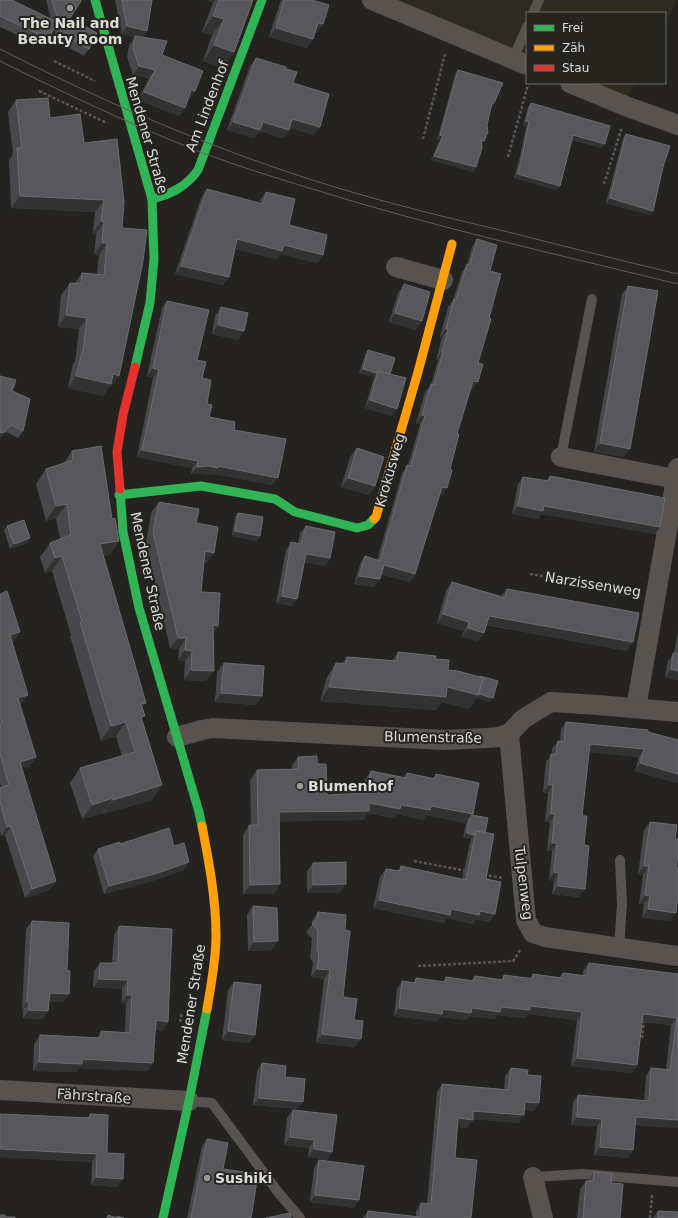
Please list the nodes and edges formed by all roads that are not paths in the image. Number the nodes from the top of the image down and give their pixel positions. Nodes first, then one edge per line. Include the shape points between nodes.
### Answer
1 (95, 0) edge
2 (262, 0) edge
3 (372, 0) edge
4 (539, 0) edge
5 (533, 12) edge
6 (526, 32) edge
7 (520, 62) edge
8 (572, 84) edge
9 (678, 125) edge
10 (152, 199) junction
11 (452, 244) dead end
12 (396, 267) dead end
13 (443, 280) junction
14 (592, 299) dead end
15 (561, 457) joint
16 (677, 474) edge
17 (119, 495) junction
18 (636, 708) junction
19 (678, 712) edge
20 (509, 734) junction
21 (177, 737) junction
22 (620, 860) dead end
23 (619, 948) junction
24 (678, 956) edge
25 (0, 1090) edge
26 (189, 1101) junction
27 (533, 1177) joint
28 (678, 1182) edge
29 (163, 1218) edge
30 (300, 1218) edge
31 (542, 1218) edge

1 - 10 street, Mendener Straße
2 - 10 street, Am Lindenhof via 198,170 192,180 170,194
3 - 7 street
4 - 5 lane
6 - 7 lane
8 - 9 street
10 - 17 street, Mendener Straße via 154,259 150,303 123,415 117,452
11 - 13 street, Krokusweg
12 - 13 street
13 - 17 street, Krokusweg via 376,517 368,525 357,528 295,512 275,499 201,486
14 - 15 lane
15 - 16 street, Narzissenweg
16 - 18 street, Narzissenweg
17 - 21 street, Mendener Straße via 123,532 139,608
18 - 19 street
18 - 20 street via 551,702 523,719
20 - 21 street, Blumenstraße via 444,740 213,728
20 - 23 street, Tulpenweg via 526,920 533,932 545,937
21 - 26 street, Mendener Straße via 199,812 209,861 216,936 212,982
22 - 23 lane via 622,904
23 - 24 street, Tulpenweg
25 - 26 street, Fährstraße
26 - 29 street, Mendener Straße
26 - 30 lane via 212,1103
27 - 28 lane via 583,1174
27 - 31 street

